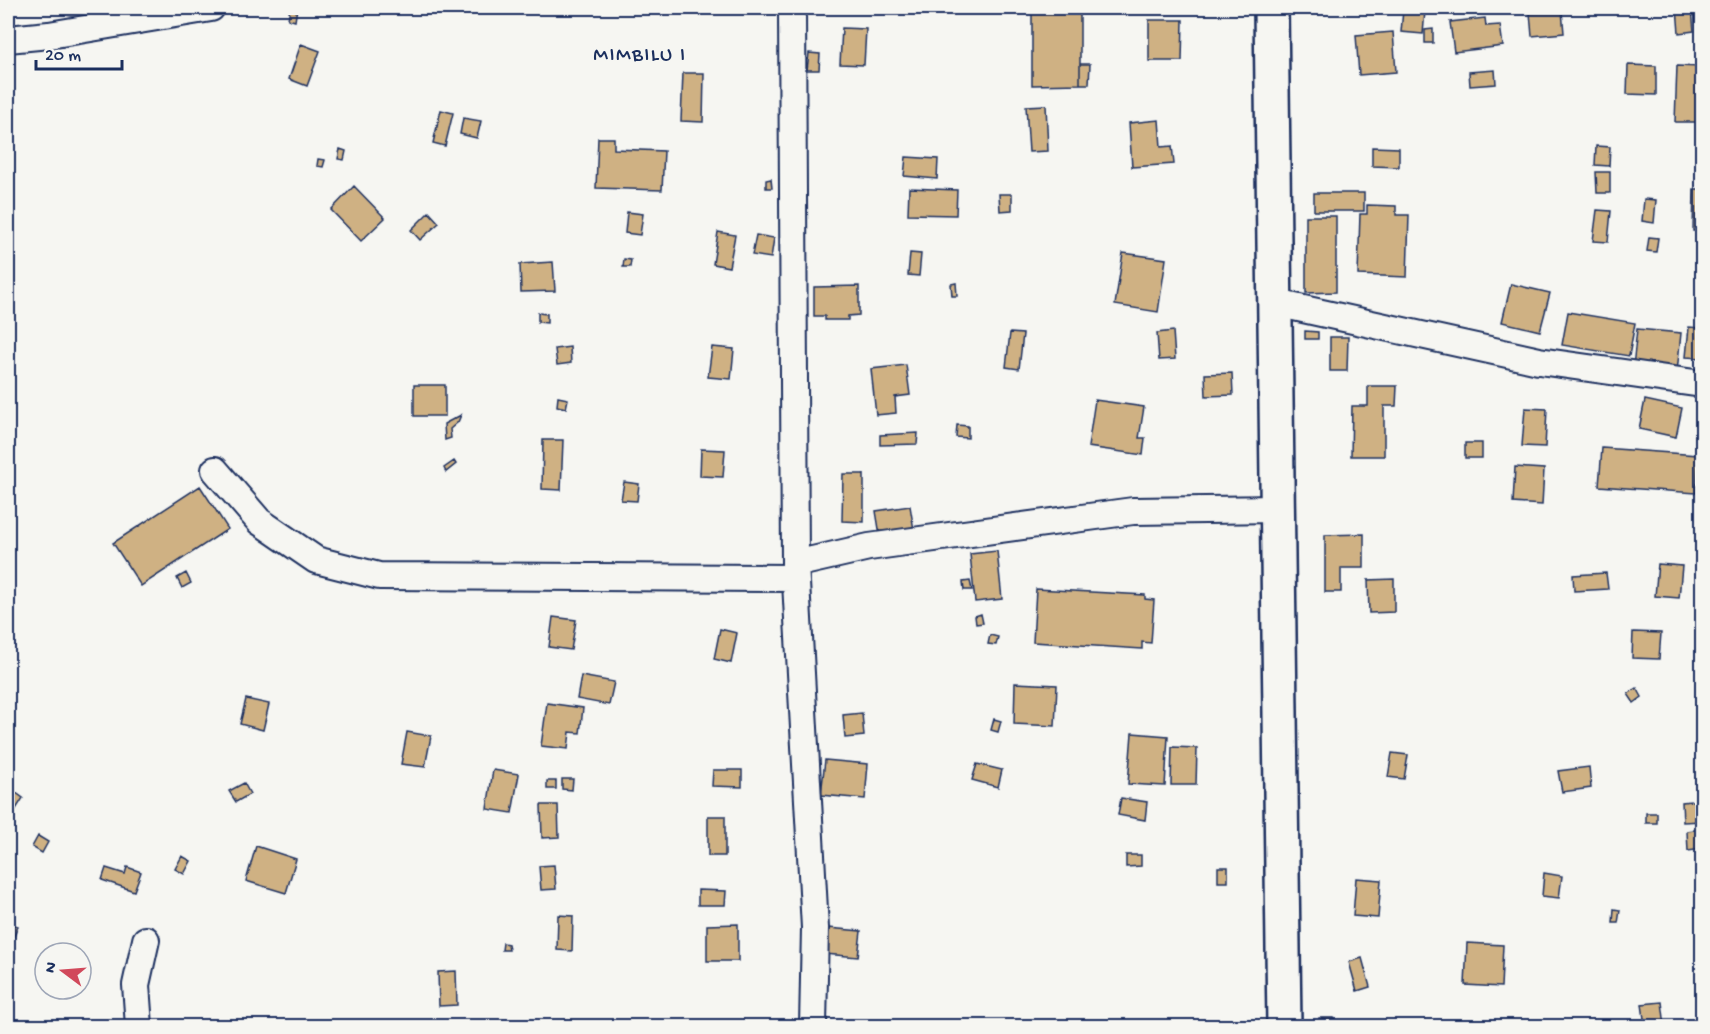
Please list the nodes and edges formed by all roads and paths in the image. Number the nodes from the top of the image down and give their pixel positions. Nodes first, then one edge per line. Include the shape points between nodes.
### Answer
1 (211, 8) edge
2 (792, 8) edge
3 (1271, 8) edge
4 (8, 39) edge
5 (1276, 303) junction
6 (1702, 384) edge
7 (215, 470) dead end
8 (1278, 508) junction
9 (795, 571) junction
10 (146, 940) dead end
11 (139, 1026) edge
12 (813, 1026) edge
13 (1284, 1026) edge

1 - 4 street
2 - 9 street
3 - 5 main road
5 - 6 street via 1539,361
5 - 8 main road
7 - 9 street via 259,521 316,560 379,576
8 - 9 street via 1133,511 870,547
8 - 13 main road
9 - 12 street via 815,928
10 - 11 street via 136,985

